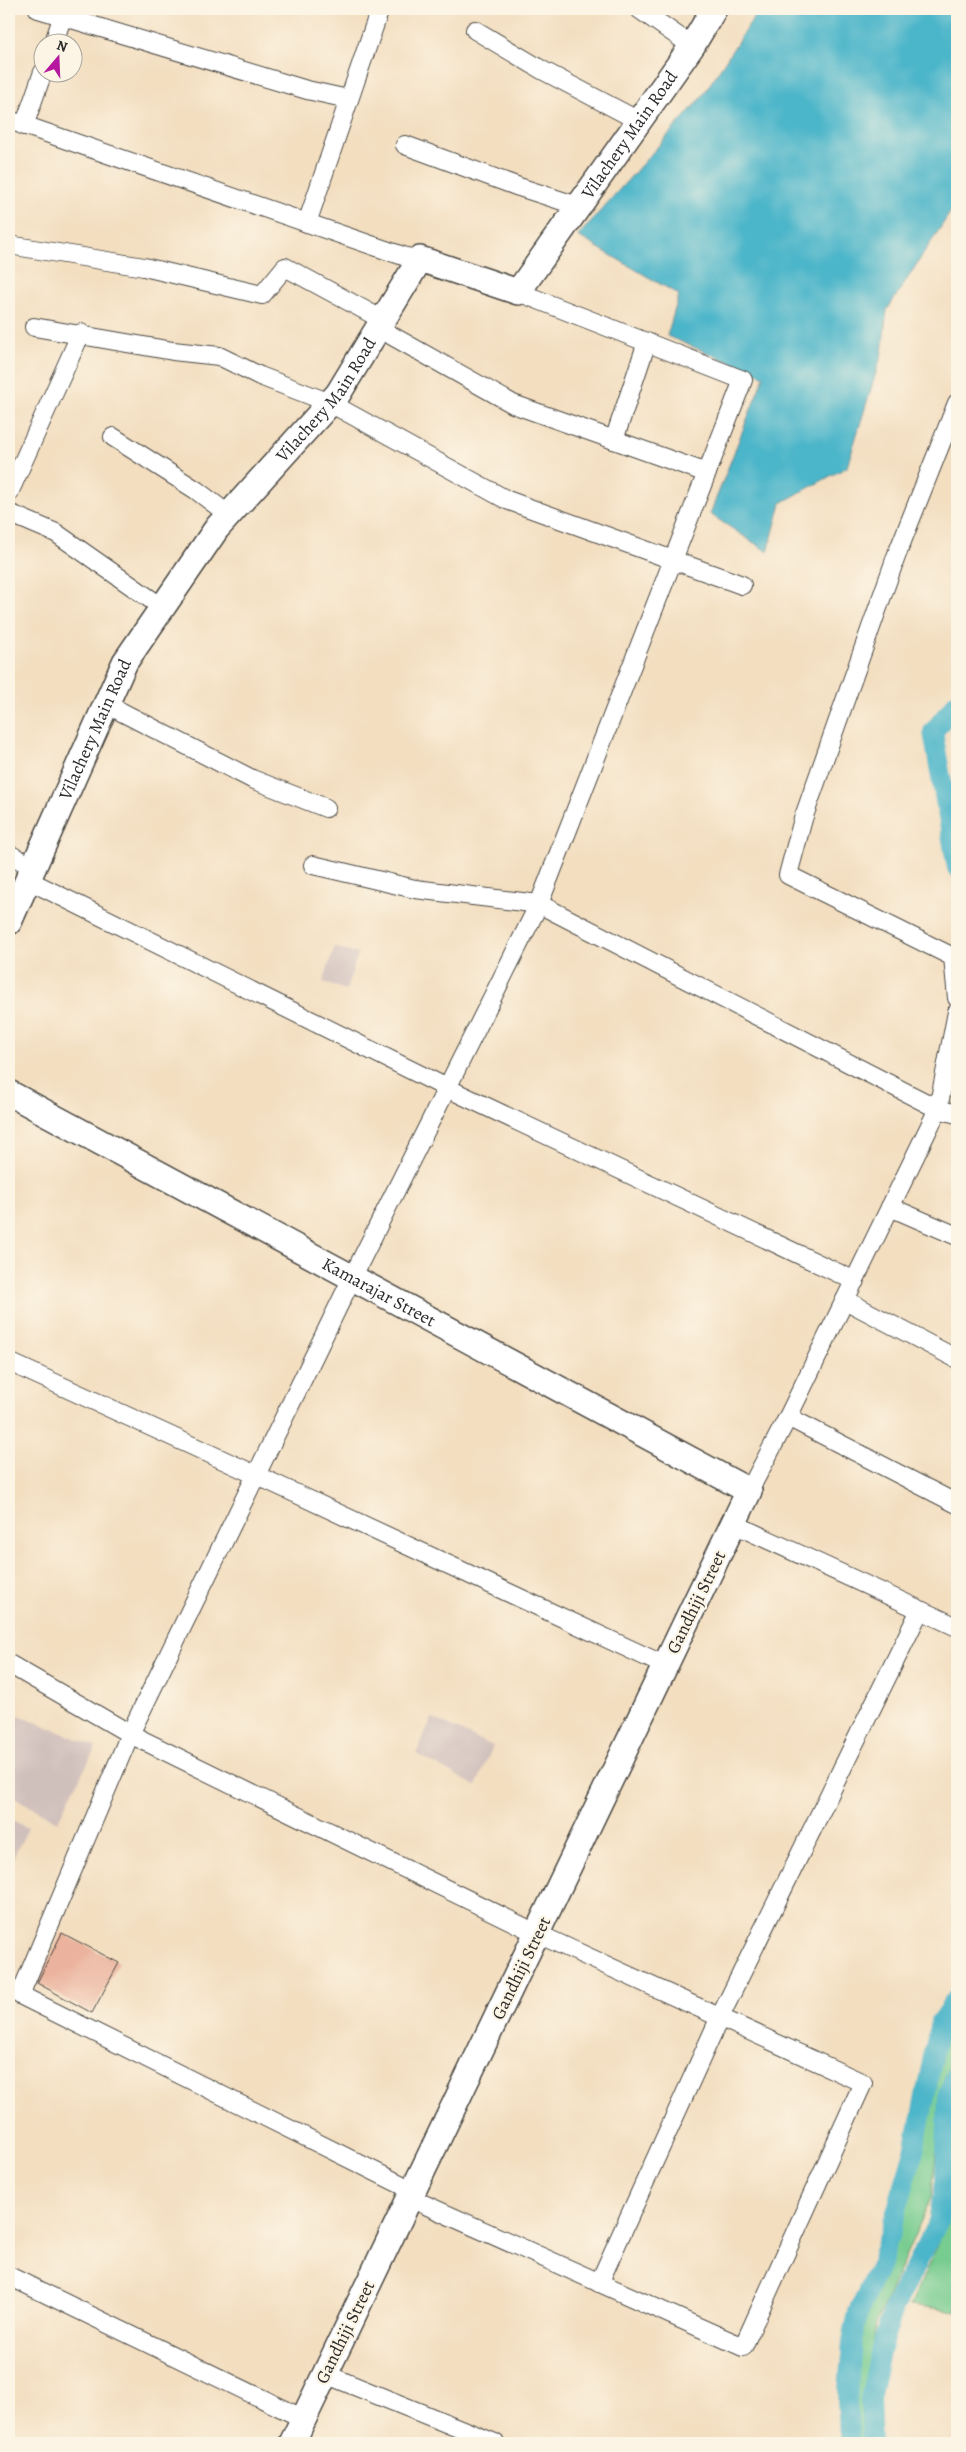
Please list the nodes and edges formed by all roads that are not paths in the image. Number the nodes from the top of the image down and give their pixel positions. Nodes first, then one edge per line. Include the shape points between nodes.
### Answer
1 (38, 9) edge
2 (380, 9) edge
3 (639, 9) edge
4 (714, 9) edge
5 (64, 13) edge
6 (475, 30) dead end
7 (57, 32) edge
8 (692, 46) junction
9 (38, 82) edge
10 (348, 99) junction
11 (639, 121) junction
12 (16, 123) edge
13 (405, 145) dead end
14 (578, 206) junction
15 (307, 223) junction
16 (9, 246) edge
17 (420, 259) junction
18 (518, 292) junction
19 (380, 324) junction
20 (34, 327) dead end
21 (81, 334) junction
22 (647, 342) junction
23 (330, 403) junction
24 (957, 403) edge
25 (113, 437) dead end
26 (614, 440) junction
27 (14, 469) edge
28 (706, 473) junction
29 (9, 493) edge
30 (9, 513) edge
31 (229, 515) junction
32 (673, 560) junction
33 (742, 585) dead end
34 (163, 608) junction
35 (106, 704) junction
36 (326, 808) dead end
37 (9, 854) edge
38 (313, 865) dead end
39 (31, 874) junction
40 (539, 904) junction
41 (9, 922) edge
42 (955, 956) edge
43 (957, 998) edge
44 (957, 1012) edge
45 (447, 1088) junction
46 (9, 1093) edge
47 (938, 1109) junction
48 (957, 1114) edge
49 (890, 1207) junction
50 (957, 1236) edge
51 (352, 1278) junction
52 (855, 1281) junction
53 (845, 1300) junction
54 (957, 1358) edge
55 (9, 1362) edge
56 (788, 1417) junction
57 (256, 1474) junction
58 (750, 1491) junction
59 (957, 1504) edge
60 (734, 1524) junction
61 (920, 1610) junction
62 (957, 1627) edge
63 (9, 1664) edge
64 (666, 1666) junction
65 (130, 1734) junction
66 (538, 1934) junction
67 (14, 1993) edge
68 (719, 2018) junction
69 (412, 2194) junction
70 (9, 2276) edge
71 (599, 2282) junction
72 (325, 2374) junction
73 (304, 2418) junction
74 (292, 2443) edge
75 (494, 2443) edge

1 - 5 street
2 - 10 street
3 - 8 street
4 - 8 main road, Vilachery Main Road
5 - 7 street
5 - 10 street via 307,90
6 - 11 street
8 - 11 main road, Vilachery Main Road
9 - 12 street
10 - 15 street
11 - 14 main road, Vilachery Main Road
12 - 15 street
13 - 14 street
14 - 18 main road, Vilachery Main Road
15 - 17 street
16 - 19 street via 144,267 262,295 285,267
17 - 18 main road
17 - 19 main road, Vilachery Main Road
18 - 22 street
19 - 23 main road, Vilachery Main Road
19 - 26 street via 513,404
20 - 21 street
21 - 23 street via 219,356
21 - 27 street
22 - 26 street
22 - 28 street via 743,380
23 - 31 main road, Vilachery Main Road
23 - 32 street via 507,500
24 - 42 street via 897,554 803,819 788,875
25 - 31 street
26 - 28 street
27 - 29 street
28 - 32 street
30 - 34 street via 56,533
31 - 34 main road, Vilachery Main Road
32 - 33 street
32 - 40 street
34 - 35 main road, Vilachery Main Road via 126,662
35 - 36 street via 252,779
35 - 39 main road, Vilachery Main Road
37 - 39 street
38 - 40 street via 414,889
39 - 41 main road, Vilachery Main Road
39 - 45 street
40 - 45 street
40 - 47 street
42 - 43 street
44 - 47 street
45 - 51 street
45 - 52 street
46 - 51 main road, Kamarajar Street
47 - 48 street
47 - 49 street
49 - 50 street
49 - 52 street
51 - 57 street
51 - 58 main road, Kamarajar Street
52 - 53 street
53 - 54 street
53 - 56 street
55 - 57 street
56 - 58 street
56 - 59 street
57 - 64 street
57 - 65 street
58 - 60 main road, Gandhiji Street
60 - 61 street
60 - 64 main road, Gandhiji Street
61 - 62 street
61 - 68 street
63 - 65 street
64 - 66 main road, Gandhiji Street
65 - 66 street
65 - 67 street
66 - 68 street
66 - 69 main road, Gandhiji Street
67 - 69 street
68 - 71 street
68 - 71 street via 864,2083 743,2348
69 - 71 street
69 - 72 main road, Gandhiji Street
70 - 73 street
72 - 73 main road, Gandhiji Street
72 - 75 street
73 - 74 main road, Gandhiji Street

